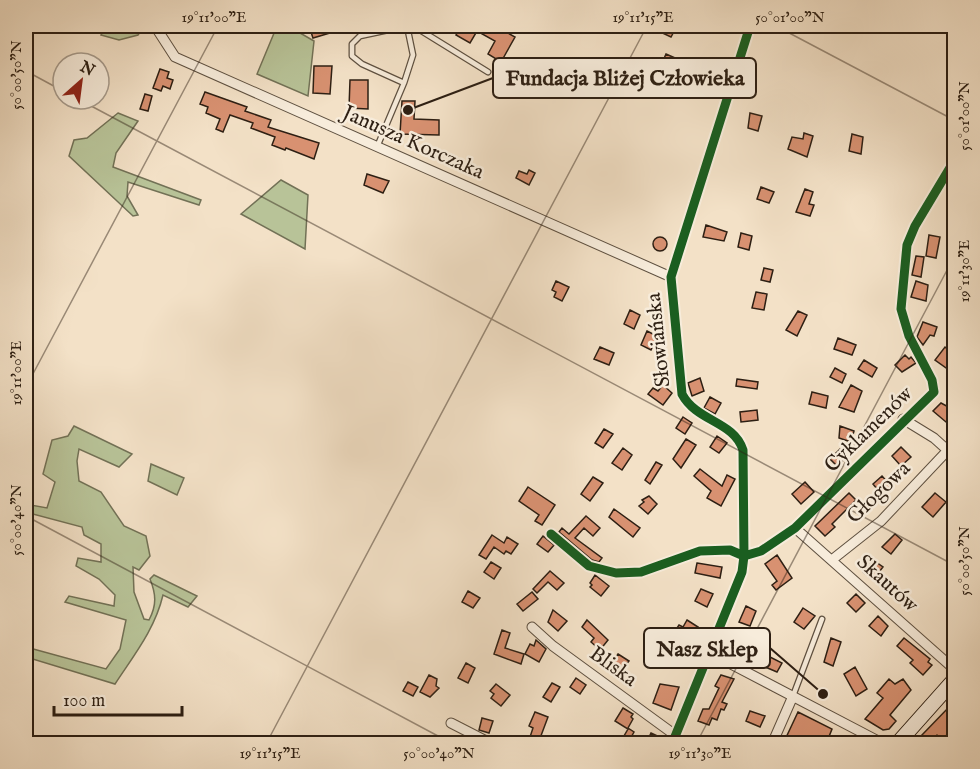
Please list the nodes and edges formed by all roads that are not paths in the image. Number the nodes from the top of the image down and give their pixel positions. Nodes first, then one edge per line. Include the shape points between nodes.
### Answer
1 (155, 26) edge
2 (407, 26) edge
3 (744, 45) dead end
4 (488, 72) dead end
5 (404, 83) junction
6 (377, 147) junction
7 (954, 161) edge
8 (671, 277) junction
9 (903, 419) junction
10 (951, 453) edge
11 (795, 528) junction
12 (551, 534) dead end
13 (744, 556) junction
14 (832, 559) junction
15 (822, 619) dead end
16 (532, 627) dead end
17 (708, 652) junction
18 (954, 669) edge
19 (954, 680) edge
20 (793, 696) junction
21 (451, 723) dead end
22 (674, 739) edge
23 (492, 744) edge
24 (772, 744) edge
25 (884, 744) edge
26 (897, 744) edge

1 - 6 street, Janusza Korczaka via 175,57
2 - 4 lane
2 - 5 lane via 413,55
2 - 5 lane via 360,36 352,44 352,56
3 - 8 street, Słowiańska
5 - 6 lane
6 - 8 street, Janusza Korczaka
7 - 9 street, Cyklamenów via 908,245 901,309 934,392
8 - 13 street, Słowiańska via 682,394 698,414 732,432 743,450
9 - 10 street
9 - 11 street, Cyklamenów
10 - 14 street, Głogowa via 881,521
11 - 13 street, Cyklamenów via 761,551
11 - 14 street, Skautów
12 - 13 street via 589,566 616,573 641,572 700,551 730,550
13 - 17 street, Słowiańska via 742,572
14 - 18 street, Skautów
15 - 20 lane
16 - 22 street, Bliska
17 - 20 street
17 - 22 street, Słowiańska
19 - 26 main road
20 - 24 street
20 - 25 street
21 - 23 street

